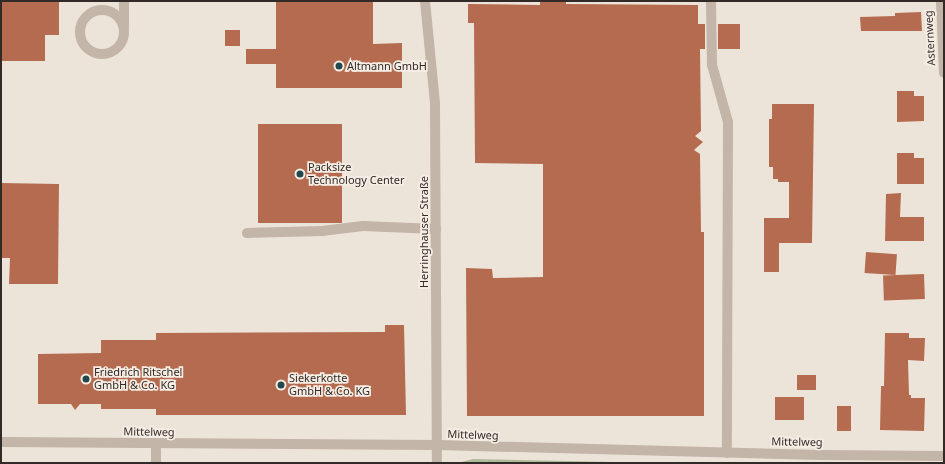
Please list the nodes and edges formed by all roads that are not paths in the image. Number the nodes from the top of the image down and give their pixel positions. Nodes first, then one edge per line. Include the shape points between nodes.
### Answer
1 (124, 1) edge
2 (426, 1) edge
3 (711, 1) edge
4 (941, 1) edge
5 (124, 27) junction
6 (944, 73) edge
7 (436, 229) junction
8 (247, 233) dead end
9 (1, 442) edge
10 (156, 444) junction
11 (437, 445) junction
12 (726, 453) junction
13 (944, 456) edge
14 (772, 458) edge
15 (156, 463) edge
16 (437, 463) edge

1 - 5 street
2 - 7 street, Herringhauser Straße via 435,104
3 - 12 street via 712,65 728,122
4 - 6 street, Asternweg
5 - 5 street via 125,35 122,42 111,53 96,54 84,46 81,39 84,18 96,11 111,12 122,21
7 - 8 street via 363,226 322,231
7 - 11 street, Herringhauser Straße
9 - 10 street, Mittelweg
10 - 11 street, Mittelweg
10 - 15 street
11 - 12 street, Mittelweg
11 - 16 street, Herringhauser Straße
12 - 14 street, Mittelweg
13 - 14 street, Mittelweg

